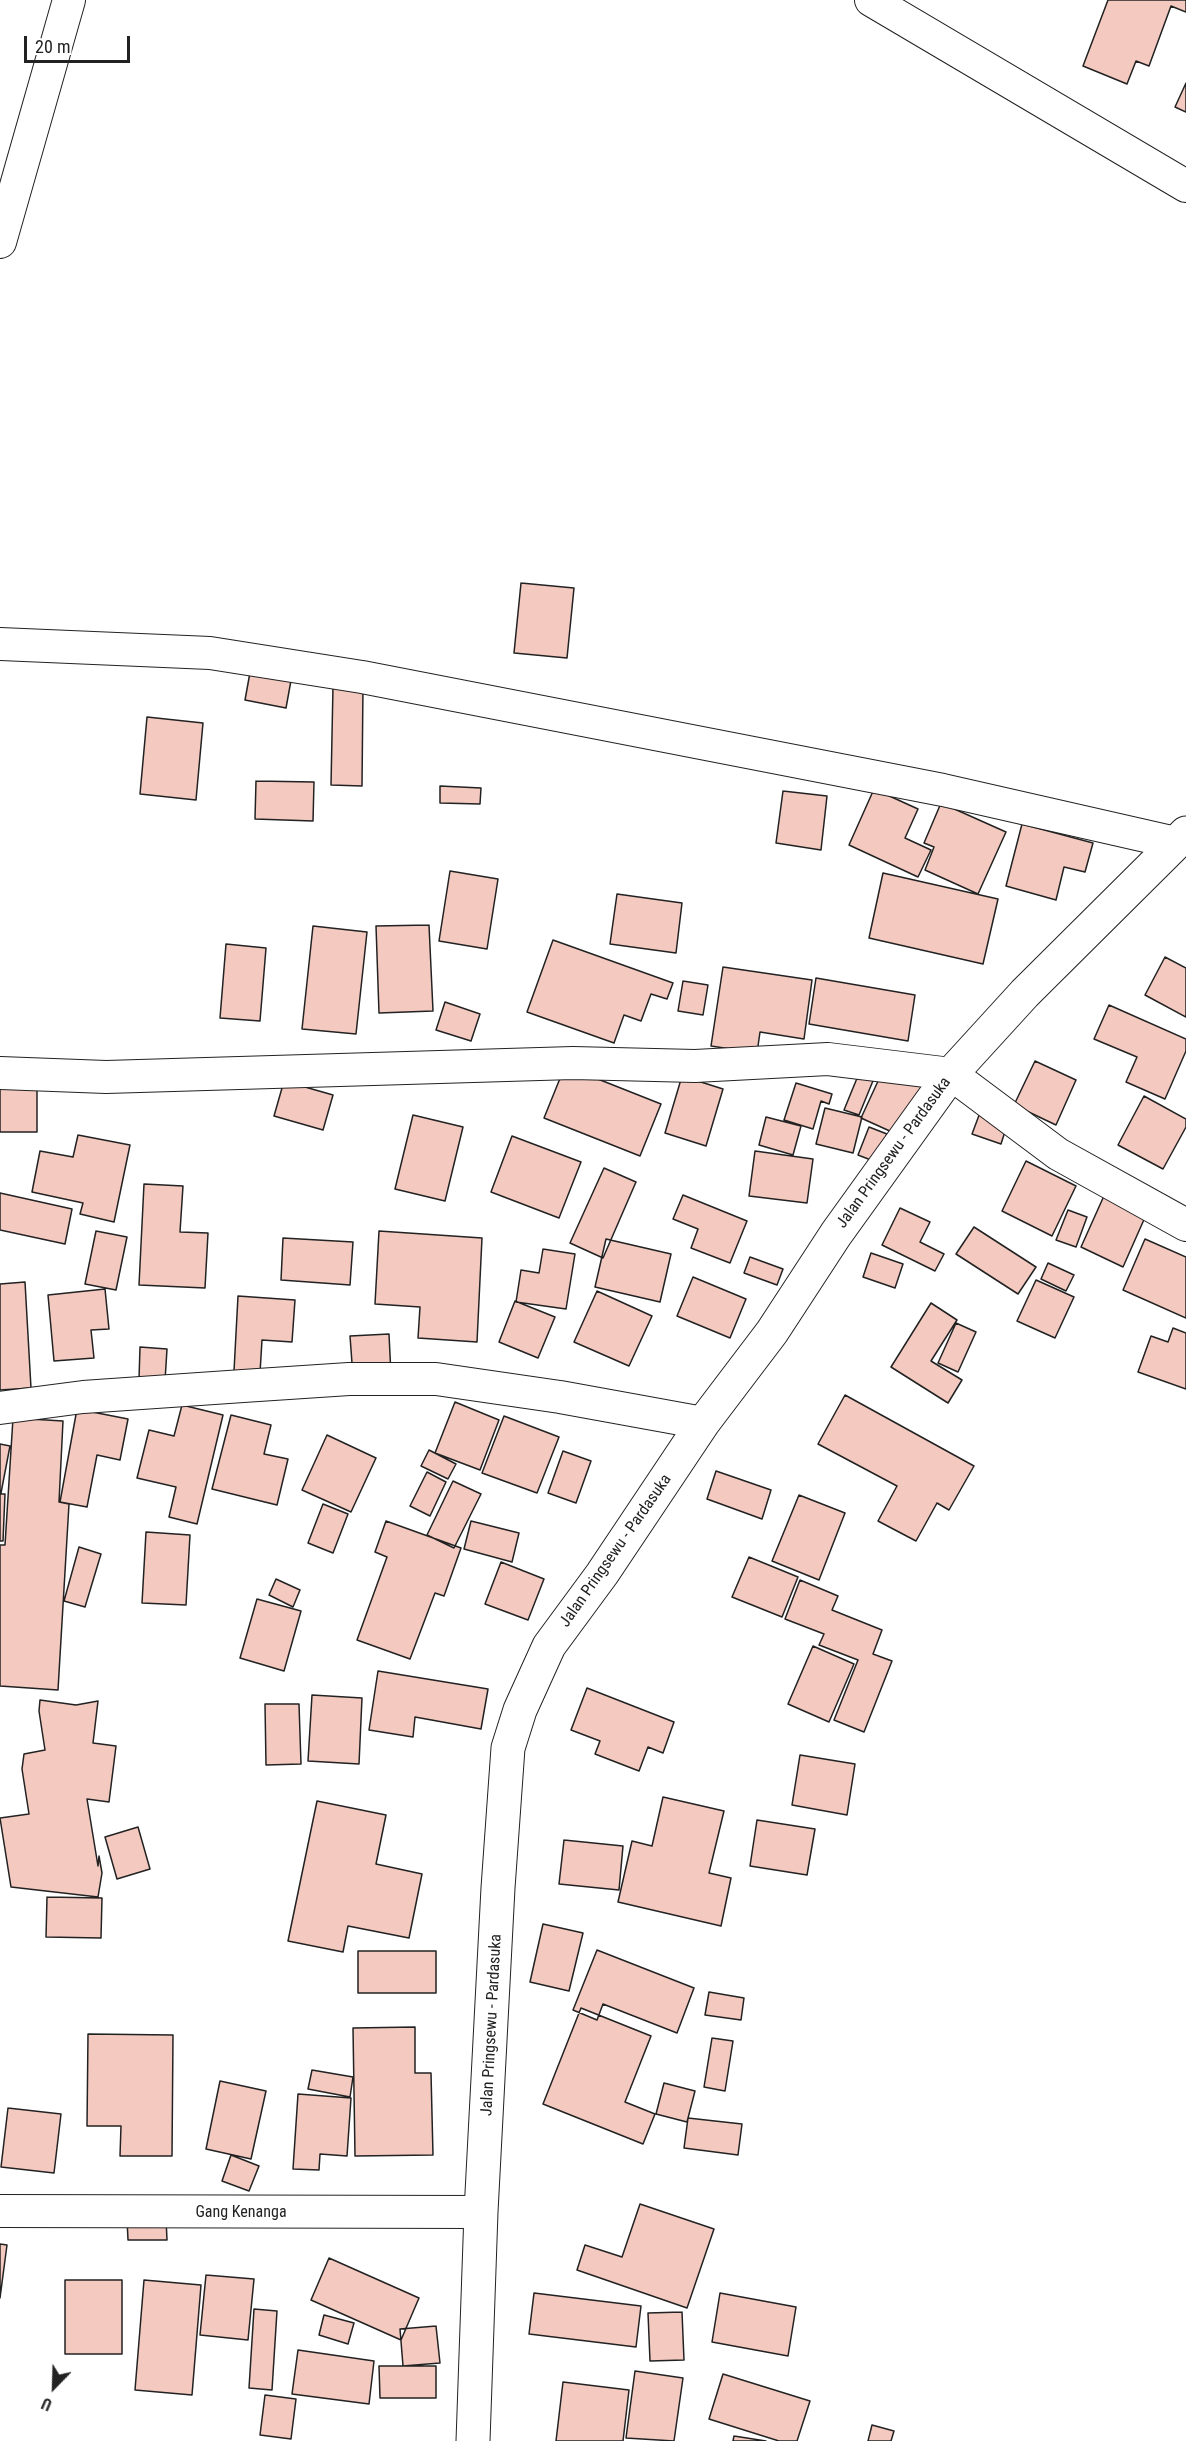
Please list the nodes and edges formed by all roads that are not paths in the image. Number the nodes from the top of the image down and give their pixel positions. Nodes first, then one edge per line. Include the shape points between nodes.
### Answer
1 (69, 0) edge
2 (871, 0) edge
3 (1186, 186) edge
4 (0, 242) edge
5 (0, 644) edge
6 (1181, 838) edge
7 (0, 1073) edge
8 (951, 1074) junction
9 (1186, 1225) edge
10 (0, 1408) edge
11 (703, 1423) junction
12 (0, 2211) edge
13 (481, 2212) junction
14 (473, 2441) edge

1 - 4 street
2 - 3 street
5 - 6 street via 210,653 362,677
6 - 8 main road, Jalan Pringsewu - Pardasuka via 1025,993
7 - 8 street via 106,1077 573,1063 695,1066 828,1059
8 - 9 street via 1058,1154
8 - 11 main road, Jalan Pringsewu - Pardasuka via 836,1234 772,1332
10 - 11 street via 83,1397 243,1386 349,1379 436,1379
11 - 13 main road, Jalan Pringsewu - Pardasuka via 549,1646 520,1710 508,1748
12 - 13 street, Gang Kenanga
13 - 14 main road, Jalan Pringsewu - Pardasuka

